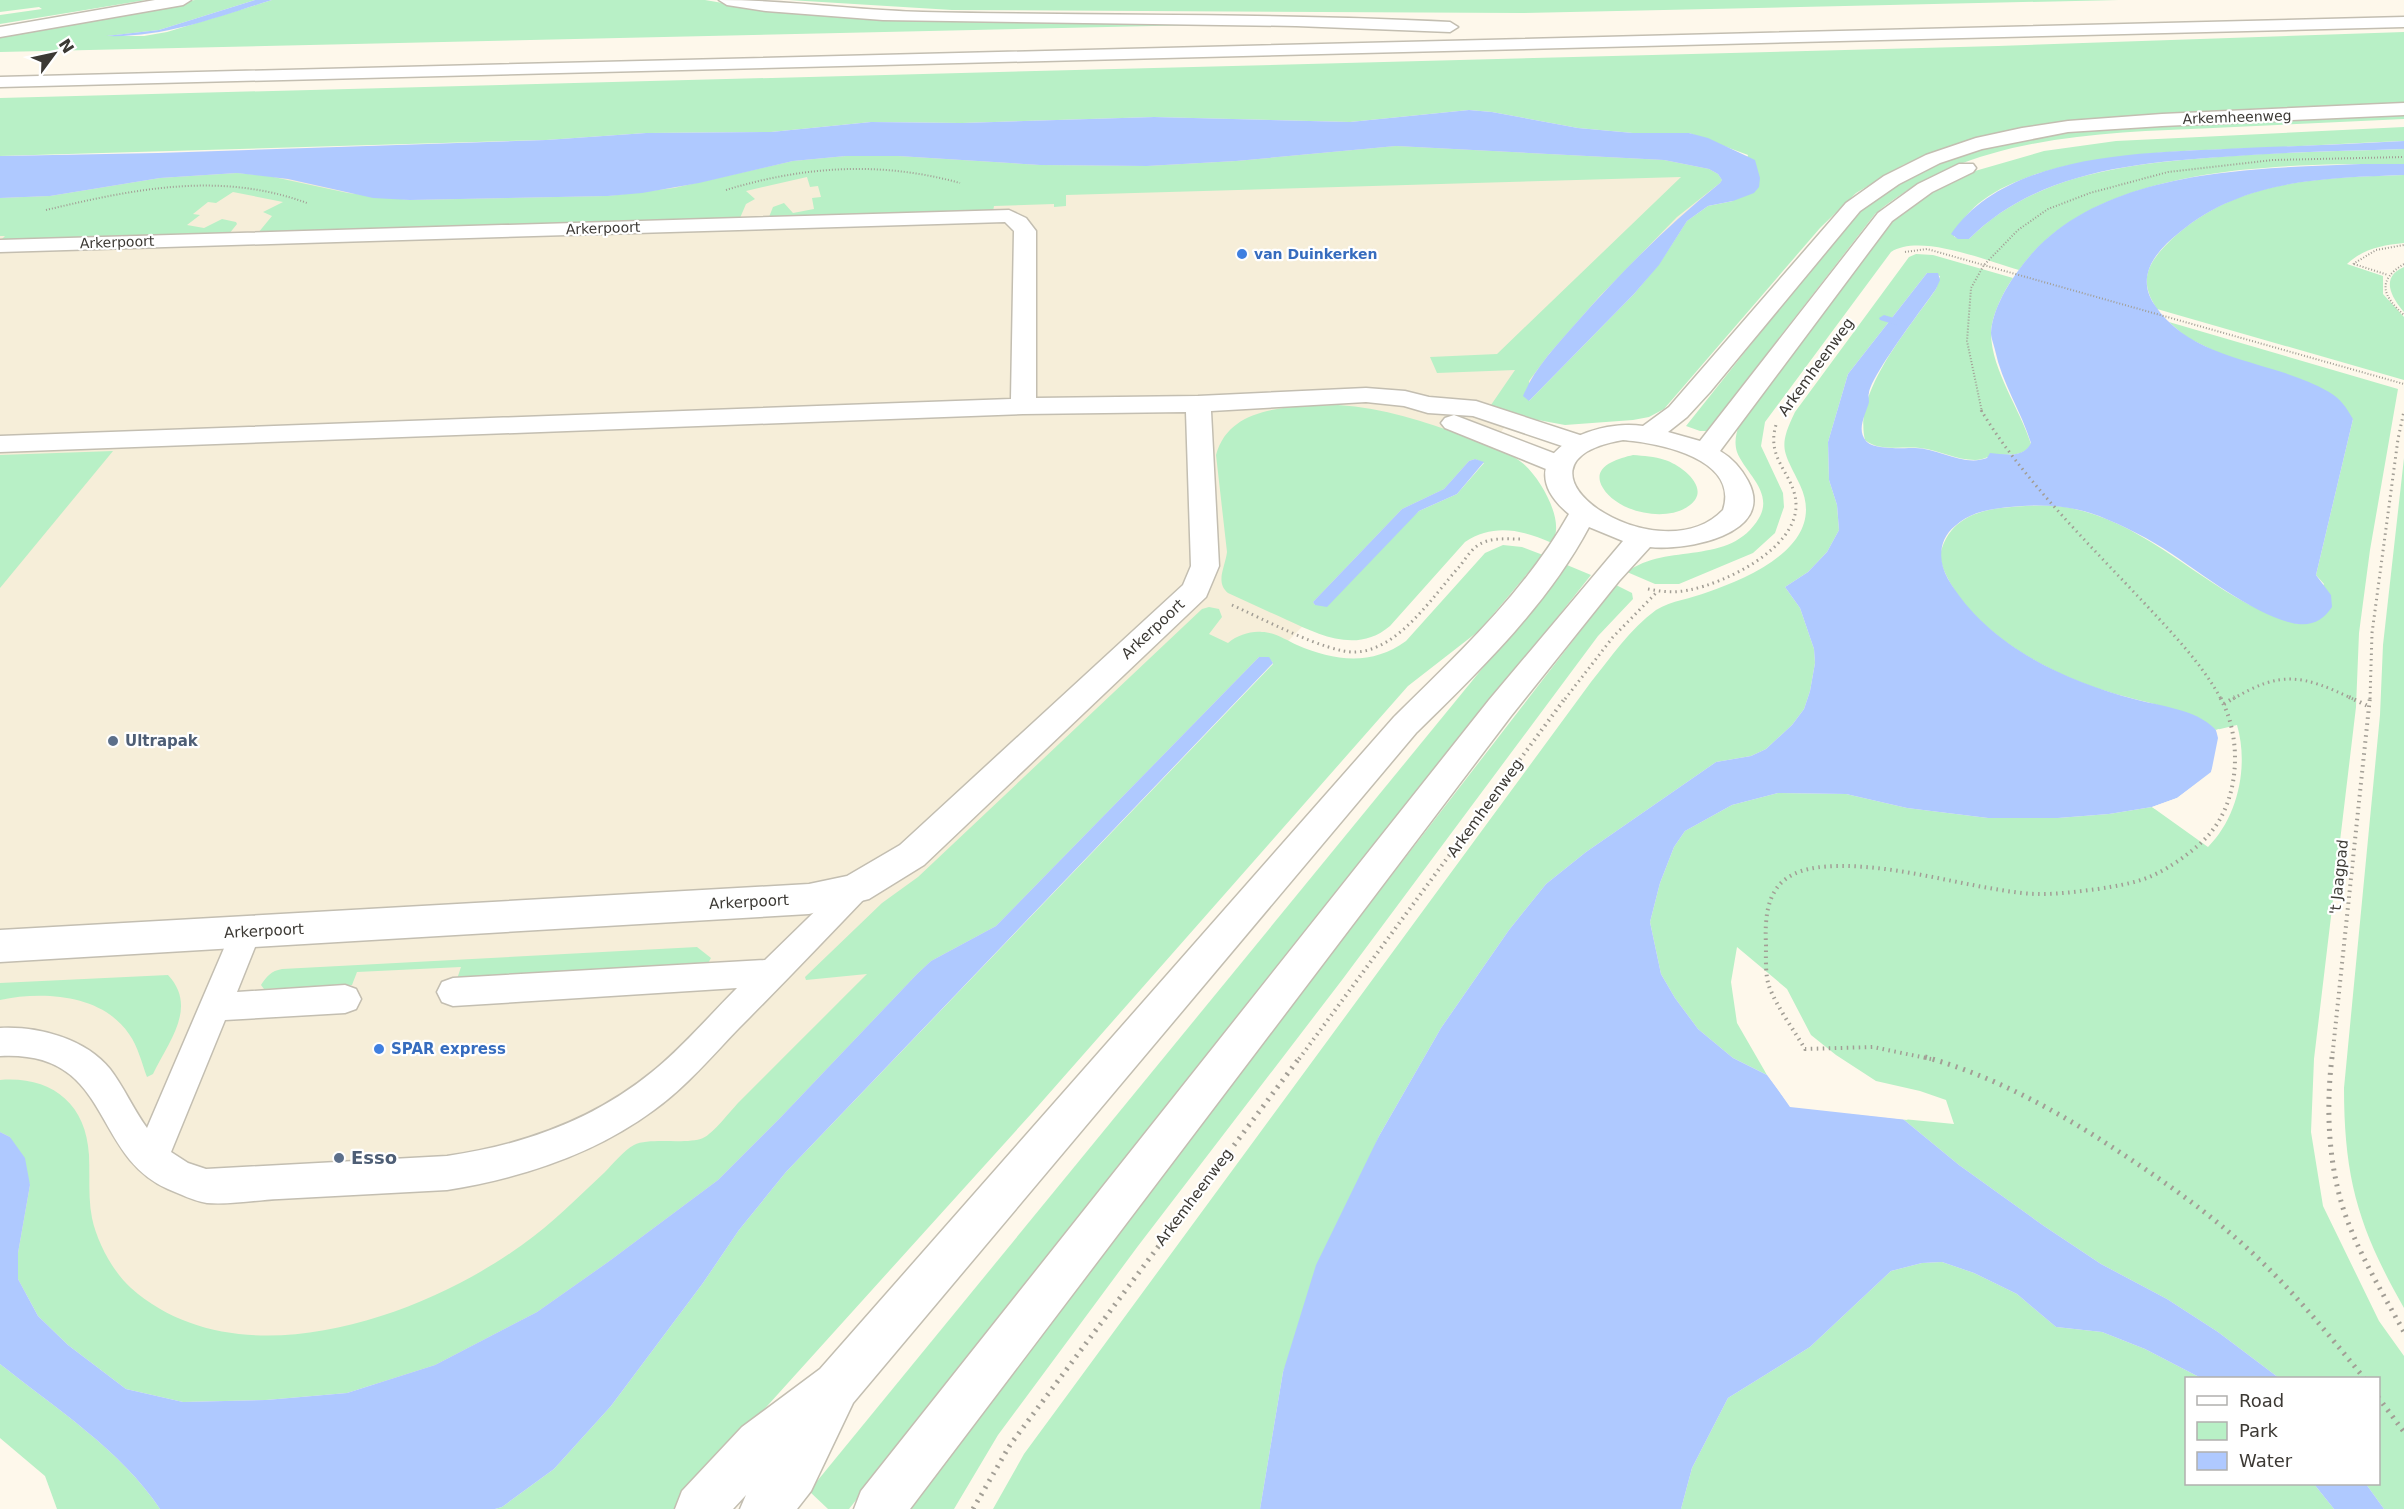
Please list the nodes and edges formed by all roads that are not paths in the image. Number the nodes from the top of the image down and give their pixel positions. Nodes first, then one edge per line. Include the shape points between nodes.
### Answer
1 (183, 0) edge
2 (727, 0) edge
3 (1914, 18) dead end
4 (2404, 22) edge
5 (1483, 29) junction
6 (0, 32) edge
7 (865, 43) dead end
8 (0, 82) edge
9 (2404, 110) edge
10 (2404, 123) edge
11 (0, 246) edge
12 (1198, 404) junction
13 (1428, 405) junction
14 (1023, 406) junction
15 (1649, 434) junction
16 (0, 444) edge
17 (1580, 444) junction
18 (1704, 452) junction
19 (1560, 465) junction
20 (1583, 513) junction
21 (1642, 537) junction
22 (856, 889) junction
23 (246, 932) junction
24 (0, 946) edge
25 (774, 972) junction
26 (453, 992) dead end
27 (345, 999) dead end
28 (213, 1007) junction
29 (0, 1042) edge
30 (152, 1157) junction
31 (837, 1386) junction
32 (700, 1509) edge
33 (765, 1509) edge
34 (879, 1509) edge

1 - 6 main road
2 - 5 main road via 825,12 905,16 1338,21
3 - 5 main road
4 - 8 main road
5 - 7 main road
9 - 15 main road, Arkemheenweg via 2069,126 1980,143 1920,164 1880,186 1853,207 1701,387 1678,412
10 - 18 main road, Arkemheenweg via 2082,140 2005,155 1936,181 1885,217
11 - 14 main road, Arkerpoort via 1009,216 1025,231
12 - 13 main road via 1366,395
12 - 14 main road
12 - 22 main road, Arkerpoort via 1205,566 1196,590 912,855
13 - 17 main road via 1476,409
13 - 19 main road via 1459,426
14 - 16 main road
15 - 17 main road via 1623,432
15 - 18 main road via 1678,440
17 - 19 main road via 1567,453
18 - 21 main road via 1726,468 1738,487 1738,506 1727,523 1706,534 1676,540
19 - 20 main road via 1560,481 1567,498
20 - 21 main road via 1610,528
20 - 31 main road via 1561,554 1460,671 1405,724
21 - 34 main road via 1500,708
22 - 23 main road, Arkerpoort via 809,899
22 - 25 lane
23 - 24 main road, Arkerpoort
23 - 28 lane
25 - 26 lane
25 - 30 lane via 643,1100 571,1141 515,1161 447,1173 206,1186 171,1173
27 - 28 lane
28 - 30 lane
29 - 30 lane via 36,1044 78,1062 96,1077 128,1130
31 - 32 main road via 759,1444
31 - 33 main road via 794,1474

